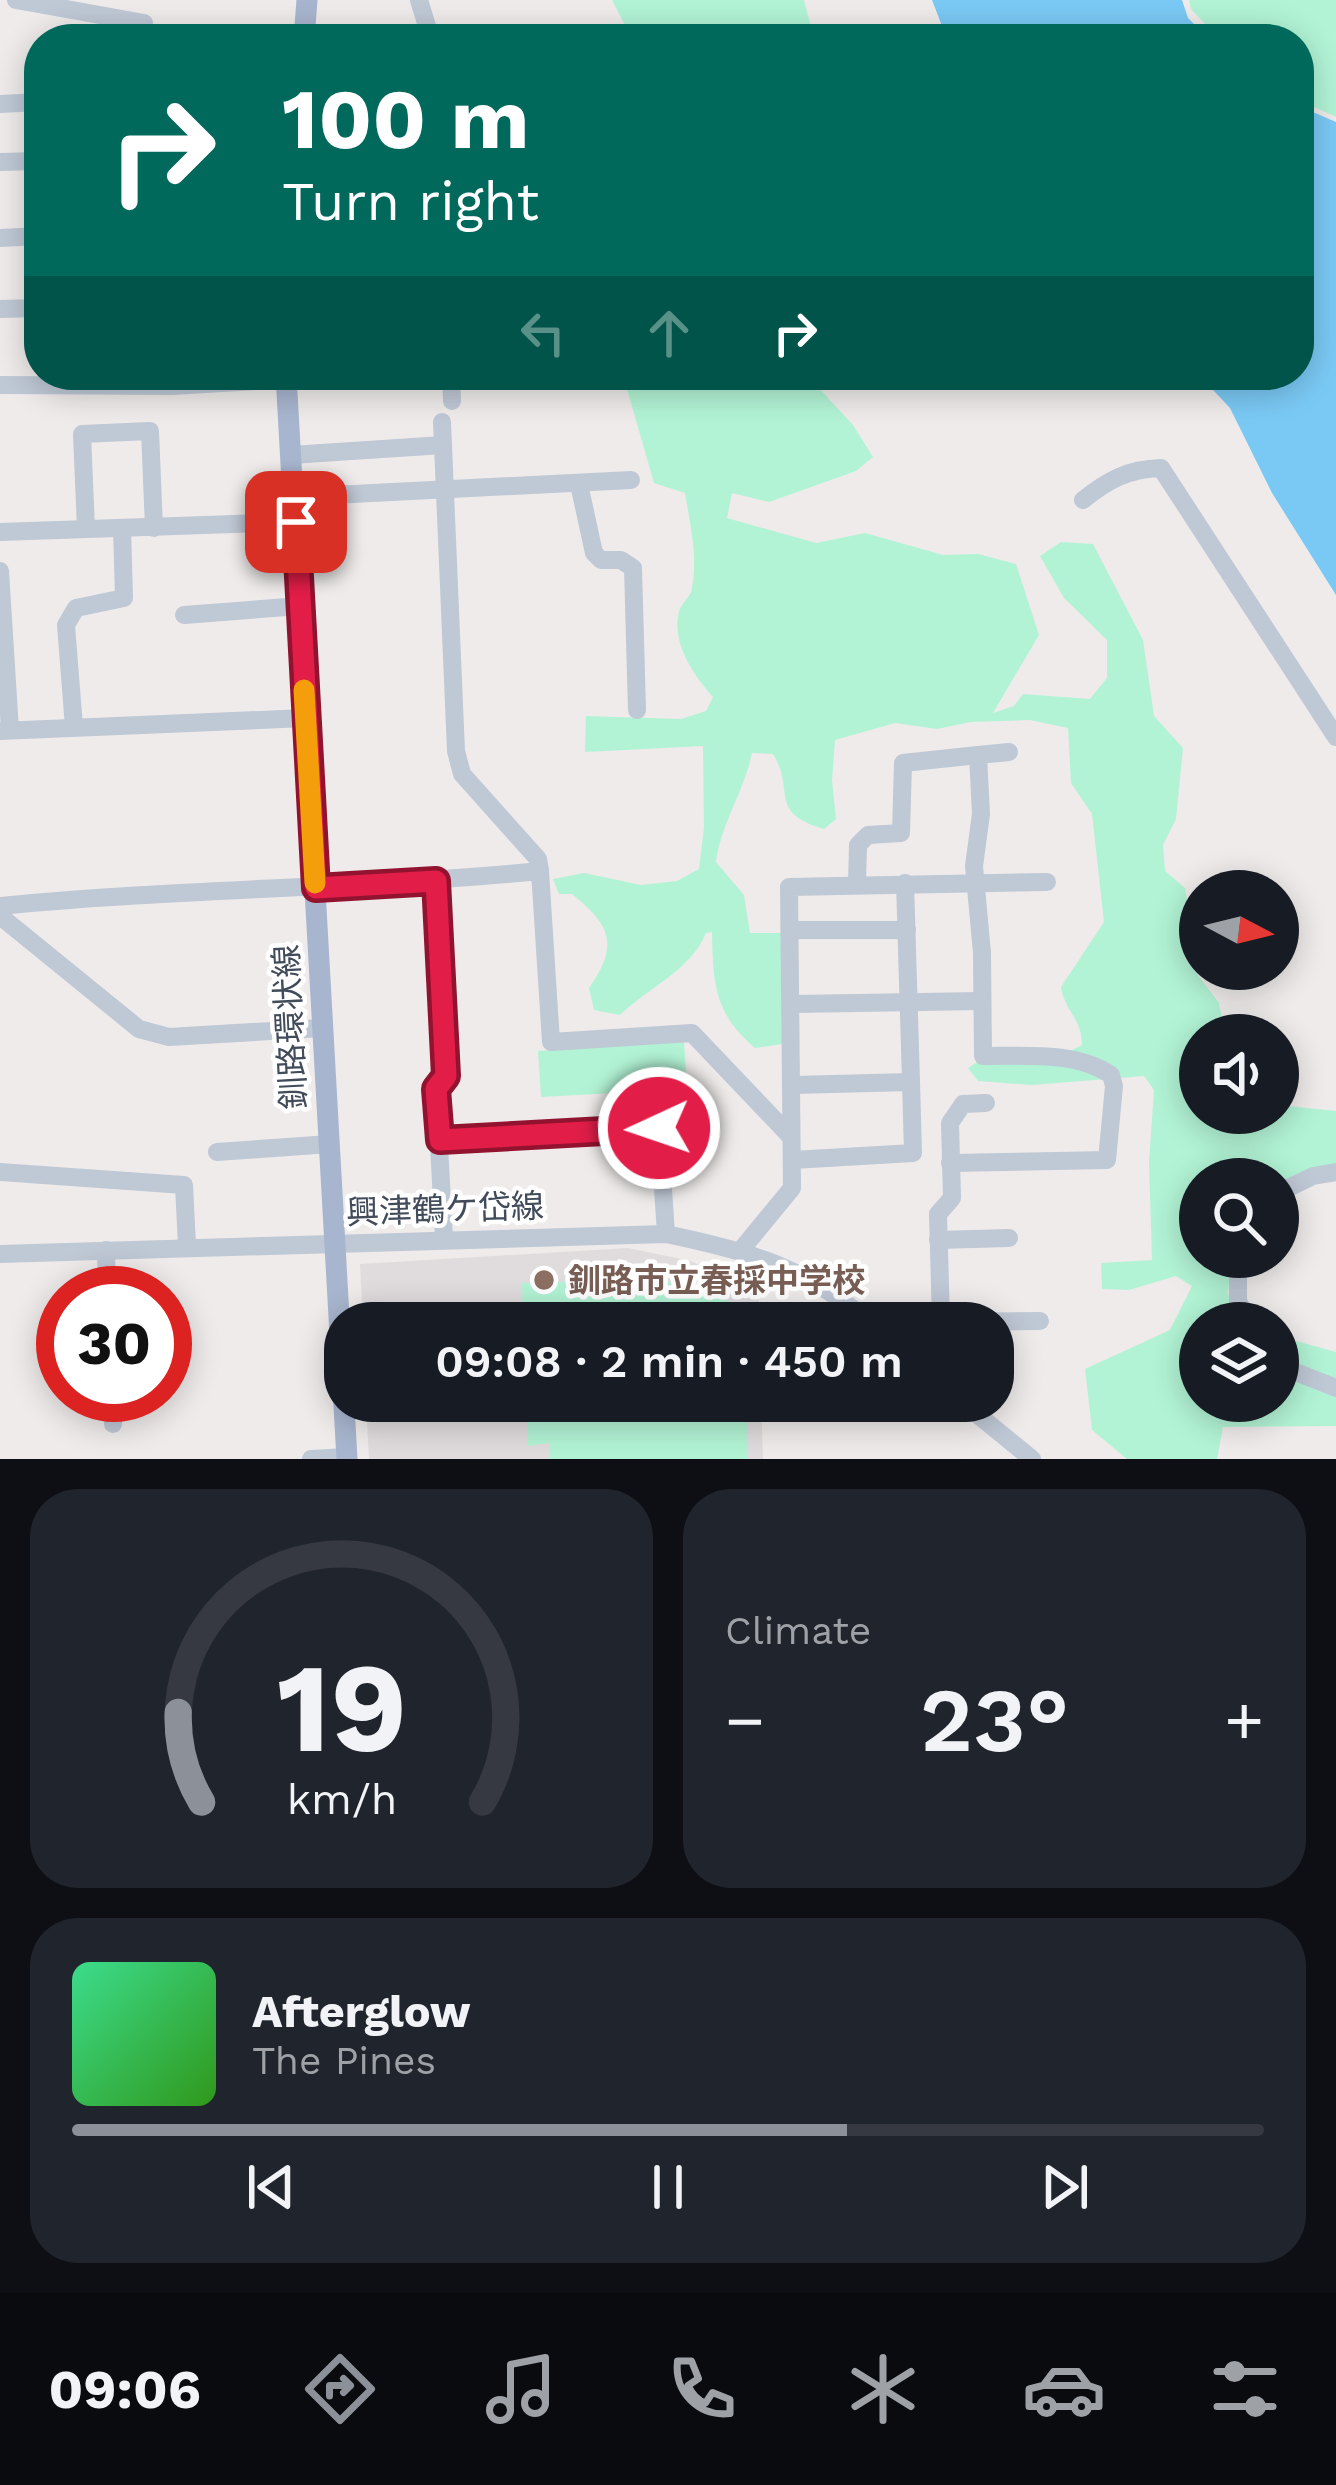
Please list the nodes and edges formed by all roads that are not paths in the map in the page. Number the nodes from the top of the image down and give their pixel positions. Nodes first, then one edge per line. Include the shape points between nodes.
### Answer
1 (16, 0) edge
2 (144, 24) edge
3 (287, 390) edge
4 (452, 390) edge
5 (452, 401) dead end
6 (442, 422) dead end
7 (443, 445) junction
8 (291, 455) junction
9 (631, 480) dead end
10 (579, 484) junction
11 (444, 489) junction
12 (294, 497) junction
13 (1083, 500) dead end
14 (296, 522) junction
15 (122, 528) junction
16 (154, 528) junction
17 (86, 529) junction
18 (0, 532) edge
19 (0, 571) edge
20 (300, 606) junction
21 (184, 615) dead end
22 (637, 710) dead end
23 (306, 718) junction
24 (74, 727) junction
25 (5, 730) edge
26 (1336, 737) edge
27 (1009, 752) dead end
28 (978, 754) junction
29 (540, 871) junction
30 (436, 881) junction
31 (1047, 882) dead end
32 (905, 884) junction
33 (857, 885) junction
34 (975, 885) junction
35 (316, 888) junction
36 (0, 906) edge
37 (0, 916) edge
38 (790, 930) junction
39 (907, 930) junction
40 (909, 1001) junction
41 (982, 1001) junction
42 (793, 1004) junction
43 (322, 1028) junction
44 (910, 1082) junction
45 (793, 1085) junction
46 (986, 1103) dead end
47 (791, 1137) junction
48 (440, 1140) junction
49 (330, 1144) junction
50 (217, 1152) dead end
51 (793, 1160) junction
52 (950, 1163) junction
53 (0, 1172) edge
54 (1336, 1172) edge
55 (1299, 1183) edge
56 (666, 1234) junction
57 (1009, 1238) dead end
58 (444, 1239) junction
59 (938, 1240) junction
60 (336, 1244) junction
61 (188, 1246) junction
62 (106, 1250) junction
63 (741, 1250) junction
64 (0, 1254) edge
65 (106, 1266) edge
66 (843, 1302) edge
67 (940, 1302) edge
68 (1014, 1321) edge
69 (1040, 1321) dead end
70 (1299, 1373) edge
71 (1336, 1388) edge
72 (987, 1422) edge
73 (347, 1458) edge
74 (311, 1459) edge
75 (1032, 1459) edge

1 - 2 street
3 - 8 main road, 釧路環状線
4 - 5 street
6 - 7 street
7 - 8 street
7 - 11 street
8 - 12 main road, 釧路環状線
9 - 10 street
10 - 11 street
10 - 22 street via 594,553 633,568
11 - 12 street
11 - 29 street via 456,752 462,774
12 - 14 main road, 釧路環状線
13 - 26 street via 1110,478 1160,468
14 - 16 street
14 - 20 main road, 釧路環状線
15 - 16 street
15 - 17 street
15 - 24 street via 124,598 76,608 65,625
16 - 17 street via 150,431 82,434
17 - 18 street
19 - 25 street
20 - 21 street
20 - 23 main road, 釧路環状線
23 - 24 street
23 - 35 main road, 釧路環状線
24 - 25 street
27 - 28 street
28 - 33 street via 904,764 901,833 868,835 858,845
28 - 34 street
29 - 30 street
29 - 47 street via 550,1042 692,1033
30 - 35 street
30 - 48 street via 446,1076 436,1089
31 - 34 street
32 - 33 street
32 - 34 street
32 - 39 street
33 - 38 street via 790,887
34 - 41 street
35 - 36 street
35 - 43 main road, 釧路環状線
37 - 43 street via 139,1029 169,1037
38 - 39 street
38 - 42 street
39 - 40 street
40 - 41 street
40 - 42 street
40 - 44 street
41 - 52 street via 983,1056 1043,1056 1111,1075 1107,1160
42 - 45 street
43 - 49 main road, 釧路環状線
44 - 45 street
44 - 51 street via 913,1153
45 - 47 street
46 - 52 street via 963,1104 950,1123
47 - 51 street
48 - 56 street via 659,1128
48 - 58 street
49 - 50 street
49 - 60 main road, 釧路環状線
51 - 63 street via 791,1188
52 - 59 street via 952,1198 938,1214
53 - 61 street via 184,1185
54 - 55 street
56 - 58 street, 興津鶴ケ岱線
56 - 63 street, 興津鶴ケ岱線
57 - 59 street
58 - 60 street, 興津鶴ケ岱線
59 - 67 street
60 - 61 street, 興津鶴ケ岱線
60 - 73 main road, 釧路環状線
61 - 62 street, 興津鶴ケ岱線
62 - 64 street, 興津鶴ケ岱線
62 - 65 street
63 - 66 street, 興津鶴ケ岱線 via 816,1280
68 - 69 street
70 - 71 street
72 - 75 street
73 - 74 street

